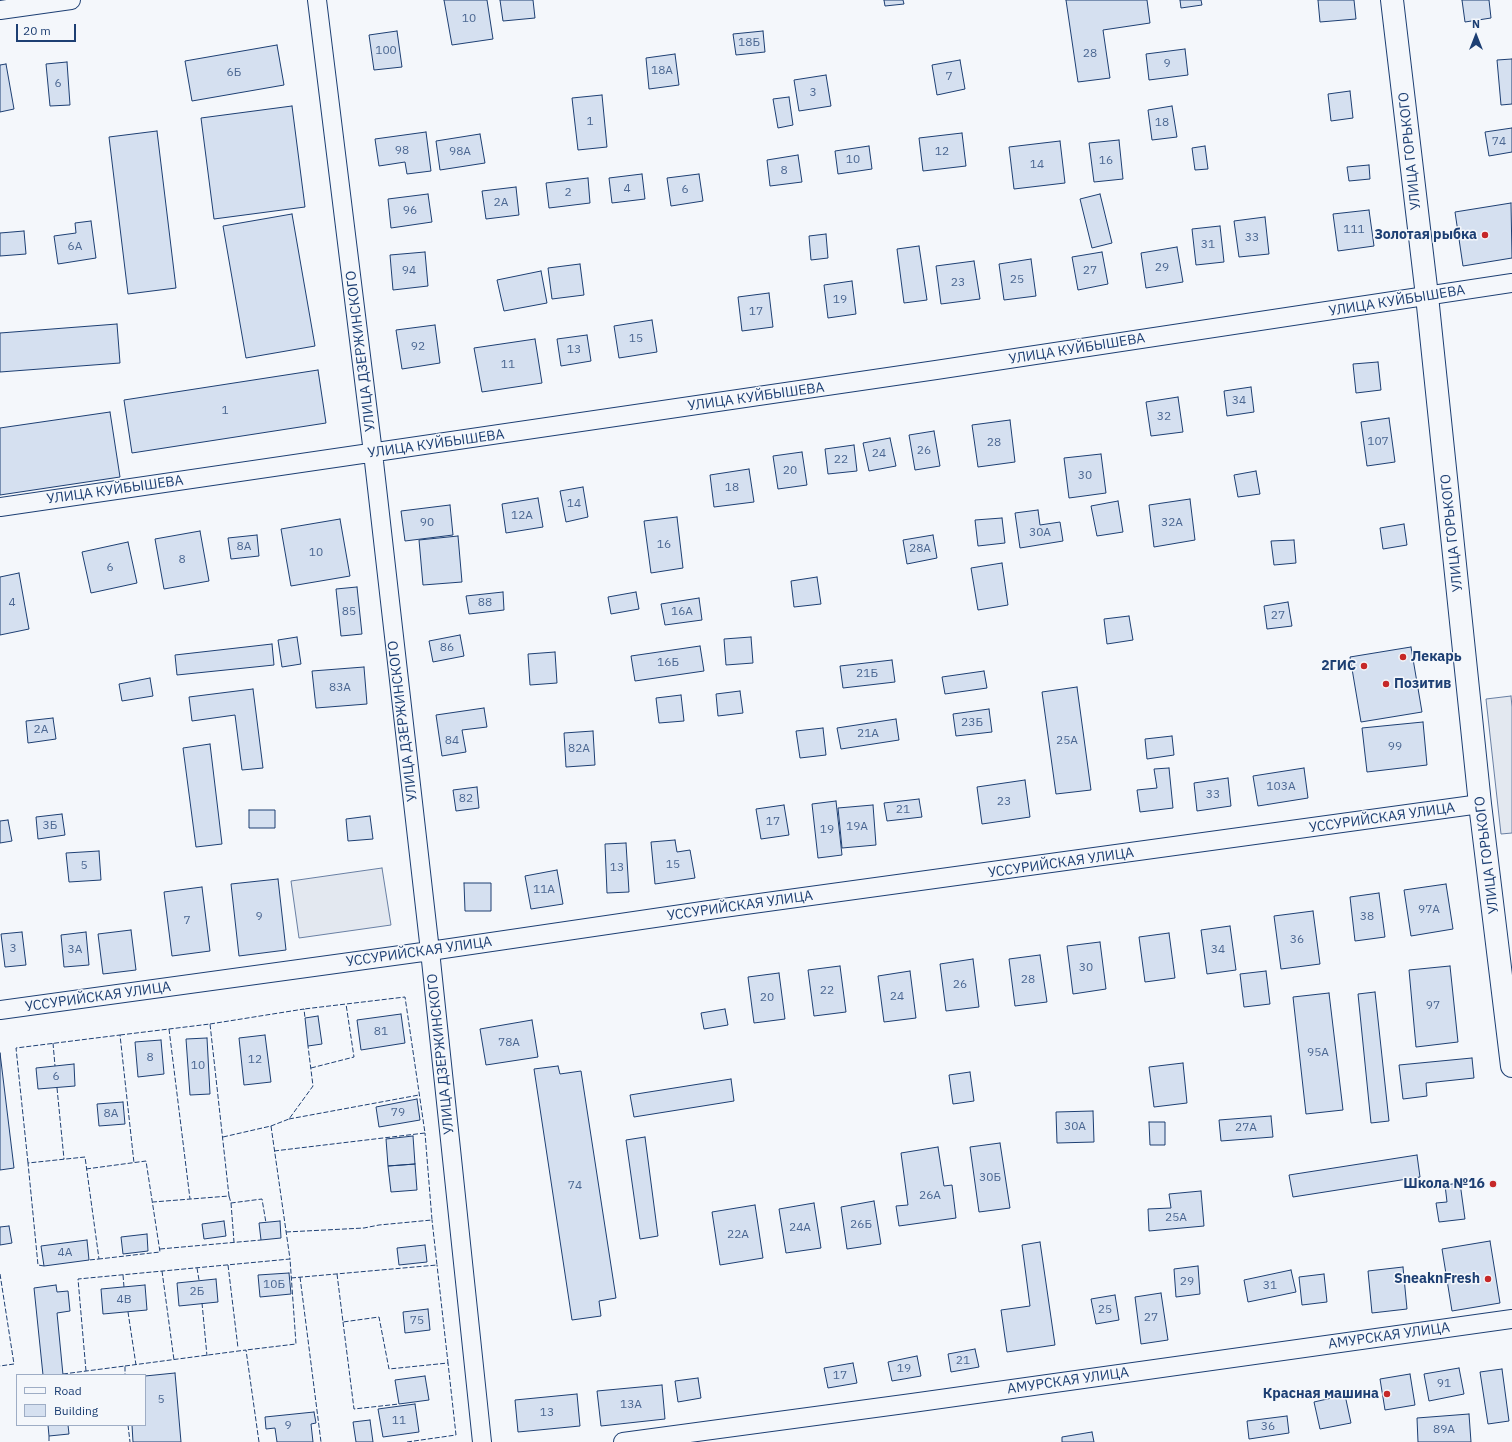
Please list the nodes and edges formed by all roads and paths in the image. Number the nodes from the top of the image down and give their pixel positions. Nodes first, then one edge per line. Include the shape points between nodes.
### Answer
1 (71, 0) edge
2 (317, 0) edge
3 (1392, 0) edge
4 (0, 10) edge
5 (1512, 283) edge
6 (1427, 296) junction
7 (373, 453) junction
8 (0, 507) edge
9 (1480, 804) junction
10 (430, 951) junction
11 (0, 1010) edge
12 (1512, 1066) edge
13 (1512, 1319) edge
14 (482, 1442) edge
15 (623, 1442) edge

1 - 4 street
2 - 7 street, УЛИЦА ДЗЕРЖИНСКОГО
3 - 6 main road, УЛИЦА ГОРЬКОГО
5 - 6 street, УЛИЦА КУЙБЫШЕВА
6 - 7 street, УЛИЦА КУЙБЫШЕВА
6 - 9 main road, УЛИЦА ГОРЬКОГО
7 - 8 street, УЛИЦА КУЙБЫШЕВА
7 - 10 street, УЛИЦА ДЗЕРЖИНСКОГО
9 - 10 street, УССУРИЙСКАЯ УЛИЦА
9 - 12 main road, УЛИЦА ГОРЬКОГО
10 - 11 street, УССУРИЙСКАЯ УЛИЦА
10 - 14 street, УЛИЦА ДЗЕРЖИНСКОГО
13 - 15 street, АМУРСКАЯ УЛИЦА

